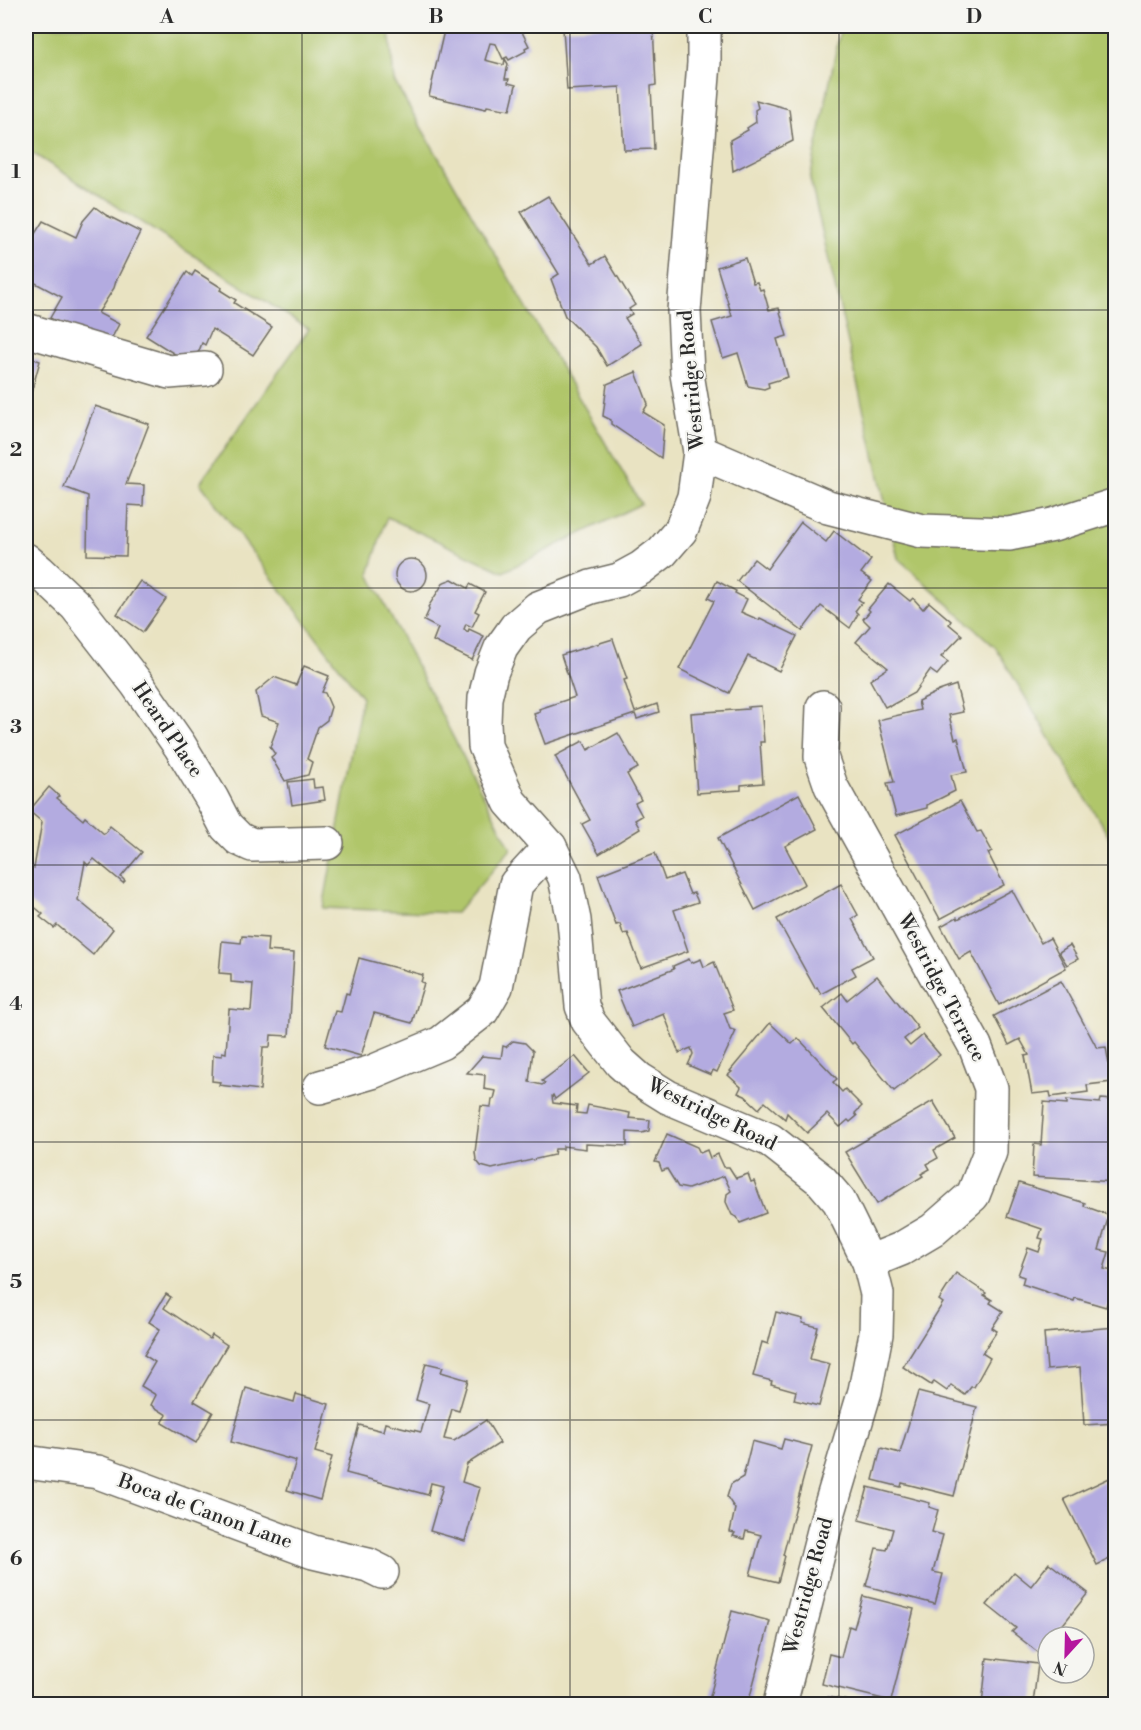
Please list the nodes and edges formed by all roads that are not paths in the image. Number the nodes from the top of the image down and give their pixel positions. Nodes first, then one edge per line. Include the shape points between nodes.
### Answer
1 (704, 26) edge
2 (26, 330) edge
3 (205, 369) dead end
4 (700, 452) junction
5 (1116, 505) edge
6 (26, 560) edge
7 (823, 707) dead end
8 (327, 843) dead end
9 (550, 847) junction
10 (320, 1087) dead end
11 (869, 1262) junction
12 (26, 1462) edge
13 (382, 1572) dead end
14 (780, 1704) edge

1 - 4 street, Westridge Road via 684,311 687,374
2 - 3 street via 169,372
4 - 5 street via 828,507 922,531 1009,534
4 - 9 street, Westridge Road via 694,497 681,530 662,552 619,580 538,609 516,627 501,648 491,673 485,698 485,746 510,802
6 - 8 street, Heard Place via 76,606 137,684 180,746 226,826 239,839 252,845
7 - 11 street, Westridge Terrace via 821,757 831,786 975,1046 991,1088 990,1152 973,1195 933,1230
9 - 10 street via 516,884 496,987 482,1011 441,1043 372,1072
9 - 11 street, Westridge Road via 570,897 582,1006 604,1043 639,1079 668,1097 770,1140 821,1180 839,1201
11 - 14 street, Westridge Road via 877,1294 876,1334 865,1391 828,1515
12 - 13 street, Boca de Canon Lane via 98,1472 313,1552

